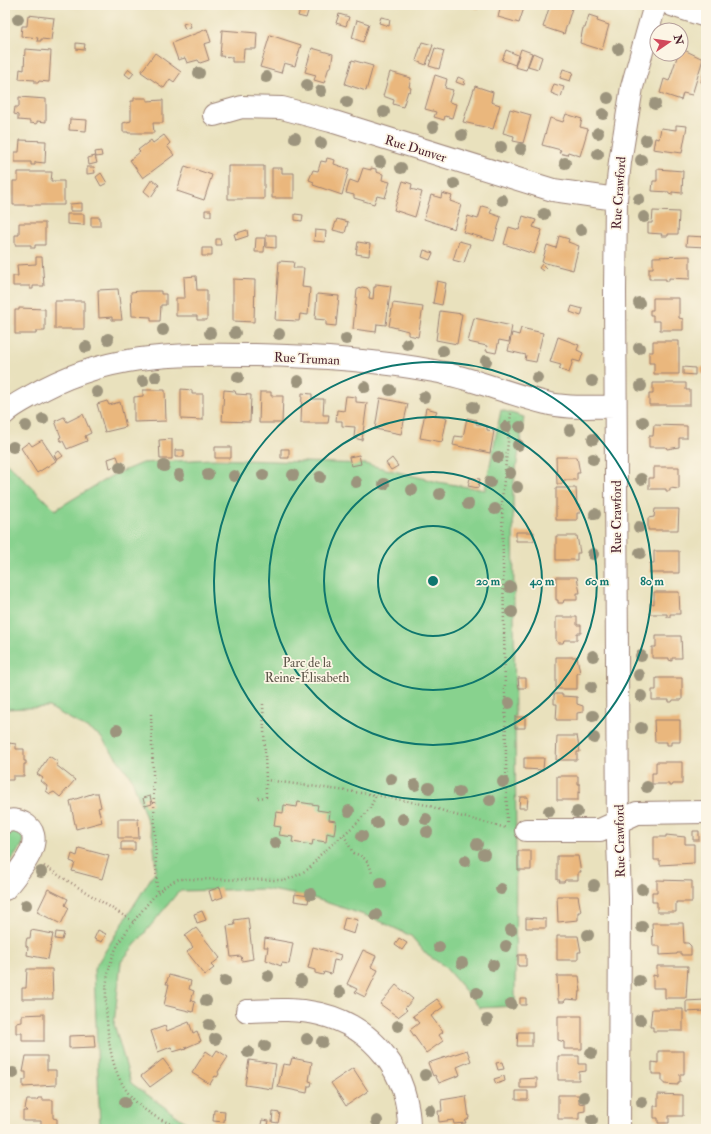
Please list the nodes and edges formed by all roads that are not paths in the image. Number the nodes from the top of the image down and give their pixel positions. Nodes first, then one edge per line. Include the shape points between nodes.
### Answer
1 (655, 5) edge
2 (672, 5) edge
3 (706, 16) edge
4 (214, 115) dead end
5 (616, 199) junction
6 (616, 407) junction
7 (6, 408) edge
8 (706, 812) edge
9 (5, 822) edge
10 (618, 822) junction
11 (516, 829) road end
12 (5, 889) edge
13 (247, 1011) dead end
14 (409, 1129) edge
15 (619, 1129) edge

1 - 5 street, Rue Crawford via 632,87
2 - 3 street
4 - 5 street, Rue Dunver via 242,107 282,108 553,190
5 - 6 street, Rue Crawford
6 - 7 street, Rue Truman via 546,404 472,380 434,371 379,364 278,356 171,355 108,364 81,372 49,385
6 - 10 street, Rue Crawford
8 - 10 street via 637,813
9 - 12 street via 18,820 28,825 34,844 29,856
10 - 11 street via 600,830
10 - 15 street, Rue Crawford
13 - 14 street via 289,1009 320,1014 347,1024 369,1038 385,1055 398,1075 405,1096

